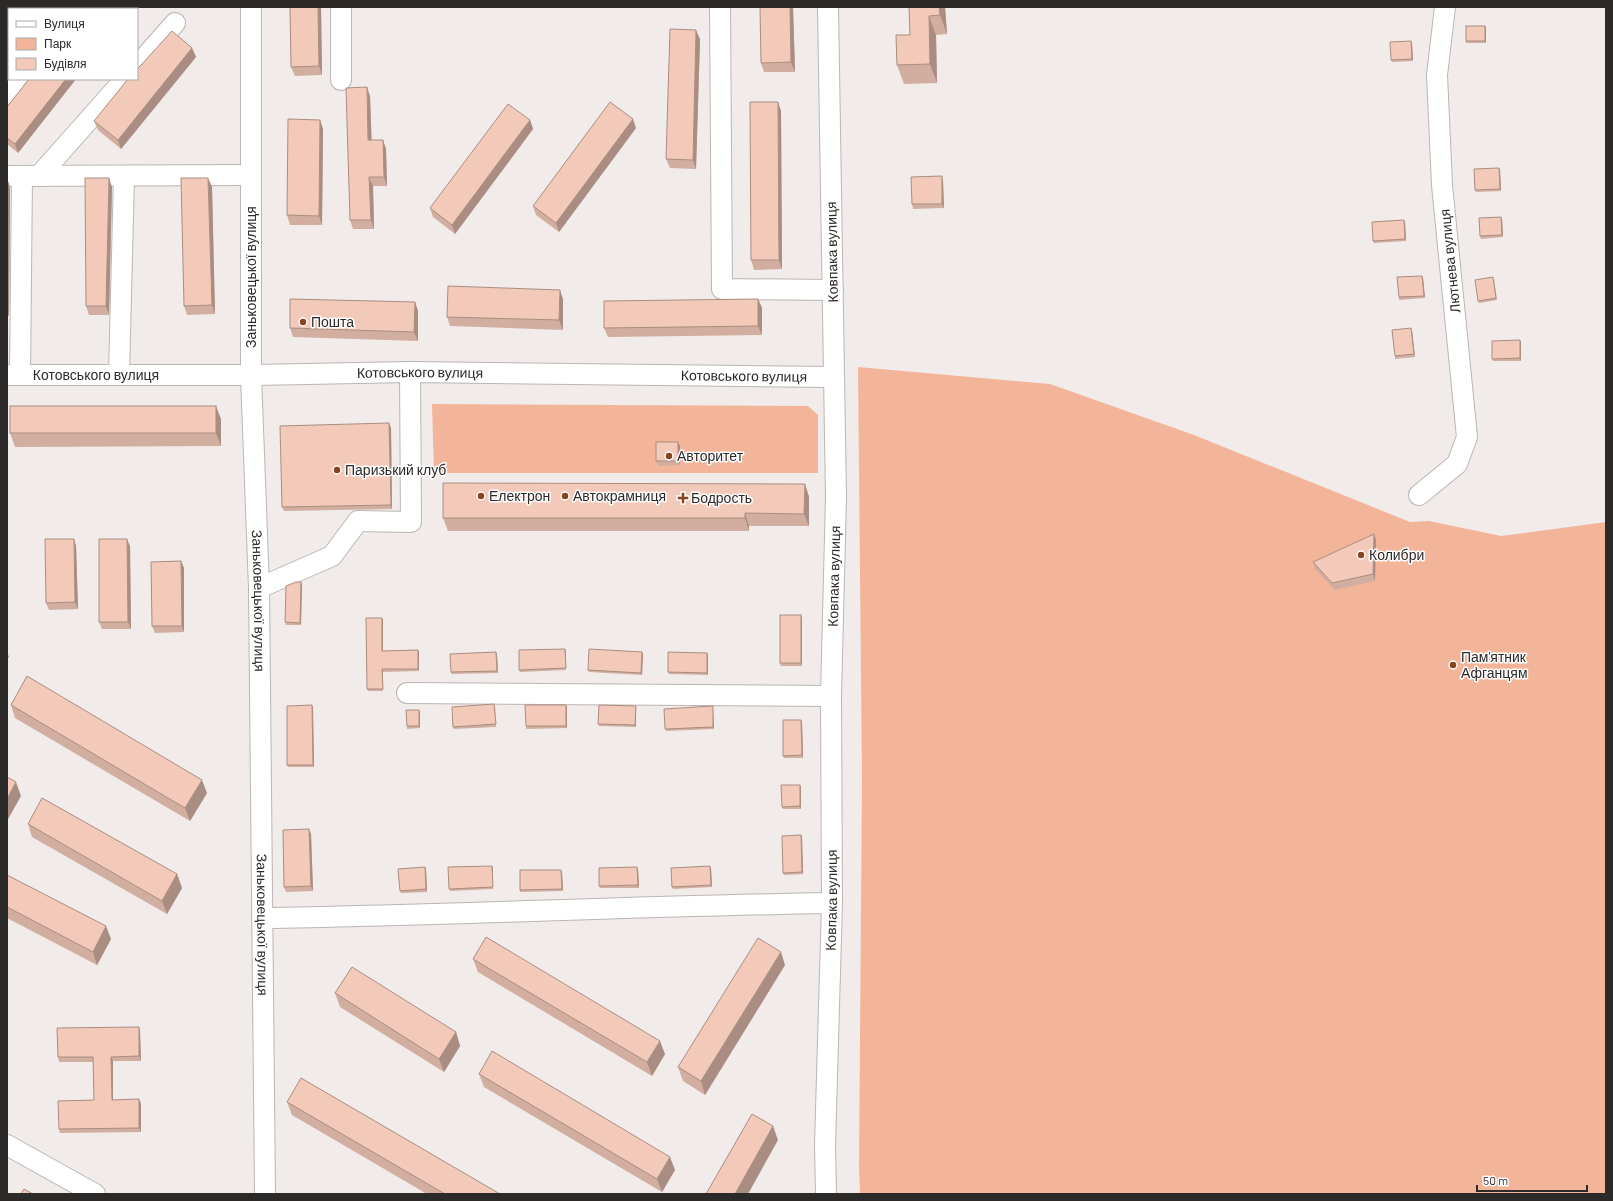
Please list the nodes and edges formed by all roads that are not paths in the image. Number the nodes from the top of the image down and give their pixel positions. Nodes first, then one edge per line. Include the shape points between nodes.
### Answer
1 (251, 7) edge
2 (341, 7) edge
3 (720, 7) edge
4 (828, 7) edge
5 (1445, 7) edge
6 (175, 23) dead end
7 (138, 65) edge
8 (18, 80) edge
9 (124, 80) edge
10 (341, 80) dead end
11 (7, 94) edge
12 (251, 175) junction
13 (23, 176) edge
14 (124, 176) junction
15 (833, 290) junction
16 (410, 372) junction
17 (14, 375) edge
18 (119, 375) junction
19 (251, 375) junction
20 (833, 377) junction
21 (1419, 495) dead end
22 (259, 588) junction
23 (407, 693) dead end
24 (831, 696) junction
25 (832, 903) junction
26 (262, 918) junction
27 (7, 1145) edge
28 (95, 1194) edge
29 (265, 1194) edge
30 (826, 1194) edge

1 - 12 street, Заньковецької вулиця
2 - 10 street
3 - 15 street via 722,289
4 - 15 street, Ковпака вулиця
5 - 21 street, Лютнева вулиця via 1437,75 1442,185 1467,437 1457,464
6 - 7 street
8 - 11 street
9 - 13 street
12 - 14 street
12 - 19 street, Заньковецької вулиця
13 - 14 street
13 - 17 street
14 - 18 street
15 - 20 street, Ковпака вулиця
16 - 19 street, Котовського вулиця
16 - 20 street, Котовського вулиця
16 - 22 street via 411,522 358,522 332,556
17 - 18 street, Котовського вулиця
18 - 19 street, Котовського вулиця
19 - 22 street, Заньковецької вулиця
20 - 24 street, Ковпака вулиця via 836,497
22 - 26 street, Заньковецької вулиця
23 - 24 street
24 - 25 street, Ковпака вулиця
25 - 26 street
25 - 30 street, Ковпака вулиця
26 - 29 street, Заньковецької вулиця
27 - 28 street

